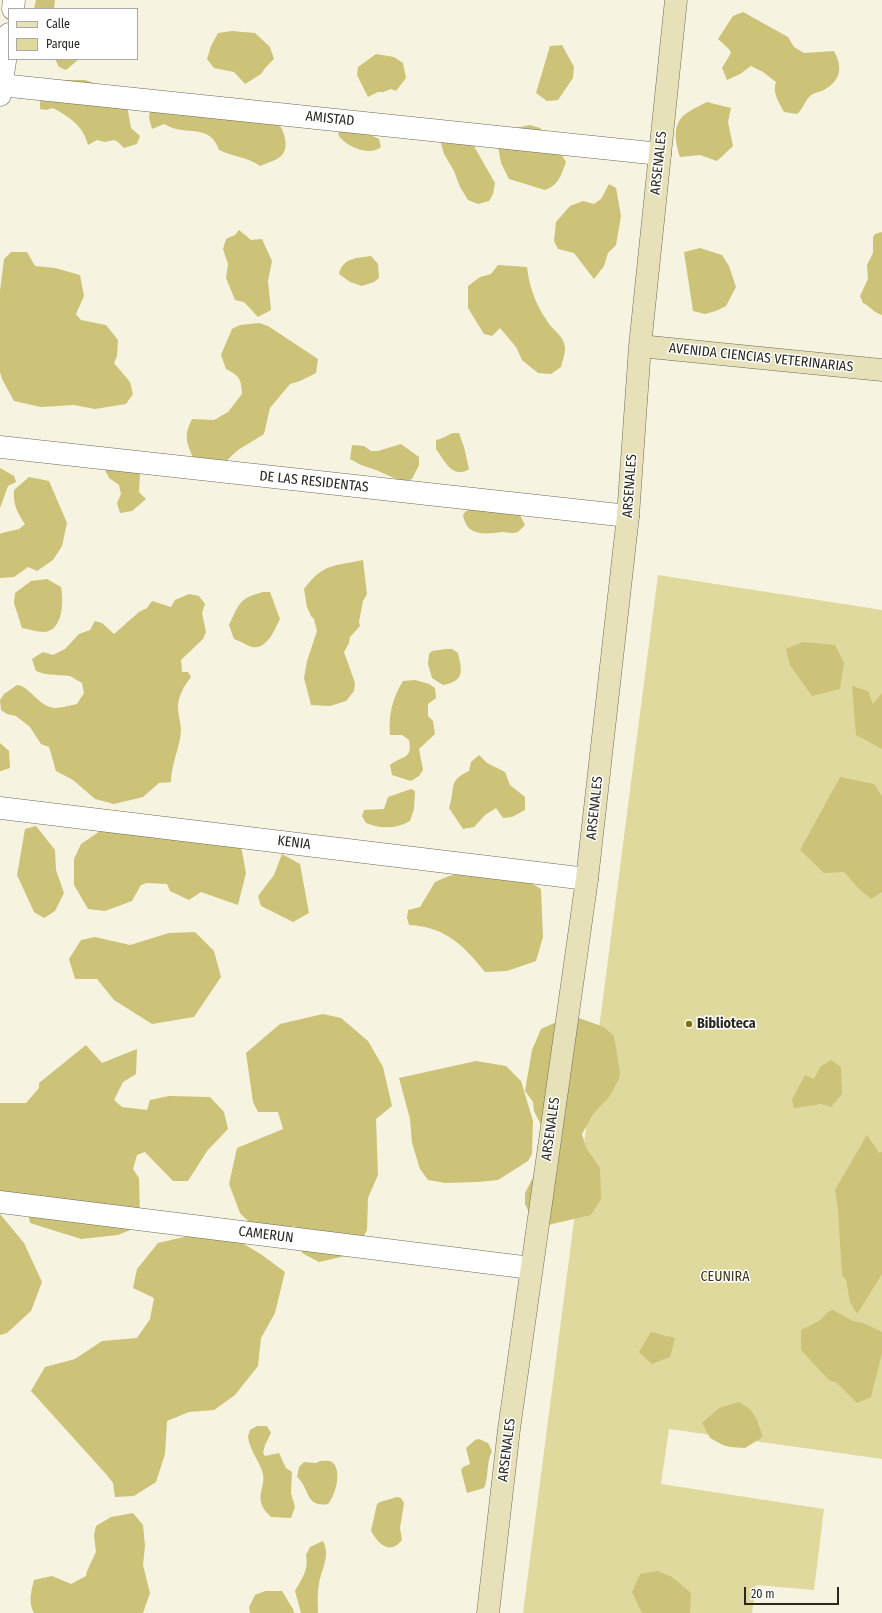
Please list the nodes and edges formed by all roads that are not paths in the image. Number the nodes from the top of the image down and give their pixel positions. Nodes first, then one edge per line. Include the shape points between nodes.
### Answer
1 (676, 0) edge
2 (8, 41) edge
3 (1, 90) edge
4 (660, 154) junction
5 (640, 346) junction
6 (882, 370) edge
7 (0, 447) edge
8 (628, 516) junction
9 (0, 808) edge
10 (587, 879) junction
11 (0, 1202) edge
12 (532, 1268) junction
13 (488, 1613) edge

1 - 4 main road, ARSENALES
2 - 3 street
3 - 4 street, AMISTAD
4 - 5 main road, ARSENALES
5 - 6 main road, AVENIDA CIENCIAS VETERINARIAS
5 - 8 main road, ARSENALES
7 - 8 street, DE LAS RESIDENTAS
8 - 10 main road, ARSENALES
9 - 10 street, KENIA
10 - 12 main road, ARSENALES
11 - 12 street, CAMERUN
12 - 13 main road, ARSENALES via 509,1429

